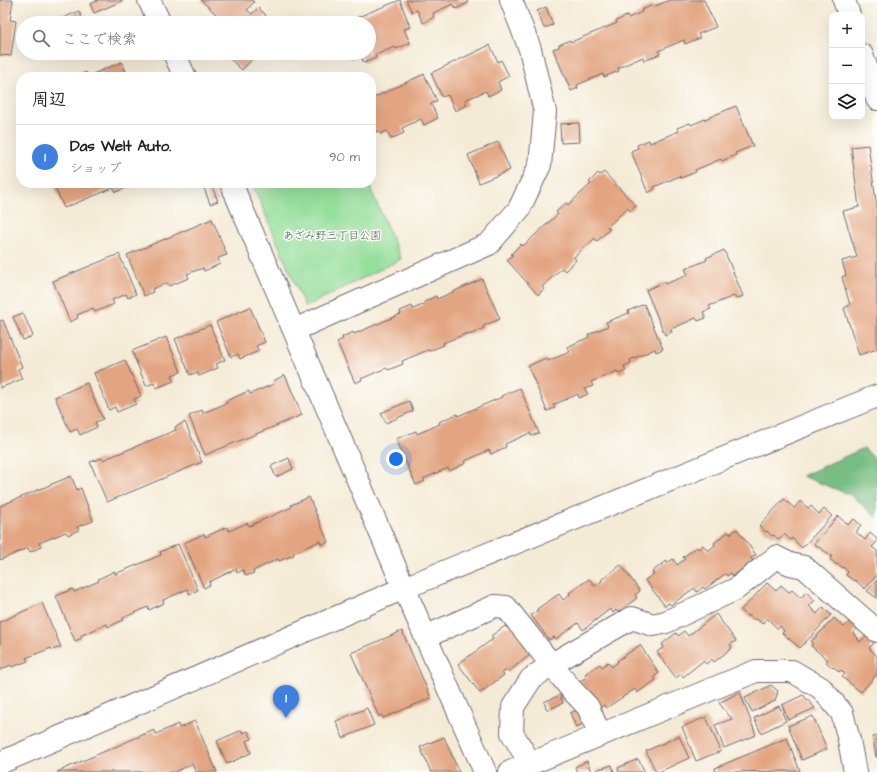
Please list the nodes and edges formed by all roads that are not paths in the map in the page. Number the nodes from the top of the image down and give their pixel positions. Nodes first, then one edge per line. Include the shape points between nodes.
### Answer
1 (149, 0) edge
2 (511, 0) edge
3 (844, 0) edge
4 (848, 12) edge
5 (157, 16) edge
6 (177, 60) edge
7 (865, 64) edge
8 (183, 72) edge
9 (877, 99) edge
10 (233, 188) edge
11 (294, 330) junction
12 (877, 396) edge
13 (404, 588) junction
14 (877, 631) edge
15 (426, 637) junction
16 (552, 664) junction
17 (600, 735) junction
18 (0, 763) edge
19 (520, 768) edge
20 (485, 772) edge
21 (855, 772) edge

1 - 5 street
2 - 11 street via 530,49 545,112 540,165 519,209 489,244
3 - 4 street
6 - 8 street
7 - 9 street
10 - 11 street
11 - 13 street
12 - 13 street
13 - 15 street
13 - 18 street
14 - 16 street via 804,567 776,557 736,588 666,622 653,624 632,618
15 - 16 street via 495,606 506,607
15 - 20 street
16 - 17 street via 588,707
16 - 19 street via 531,679 513,707 512,733
17 - 19 street
17 - 21 street via 756,671 792,671 821,688 842,713

